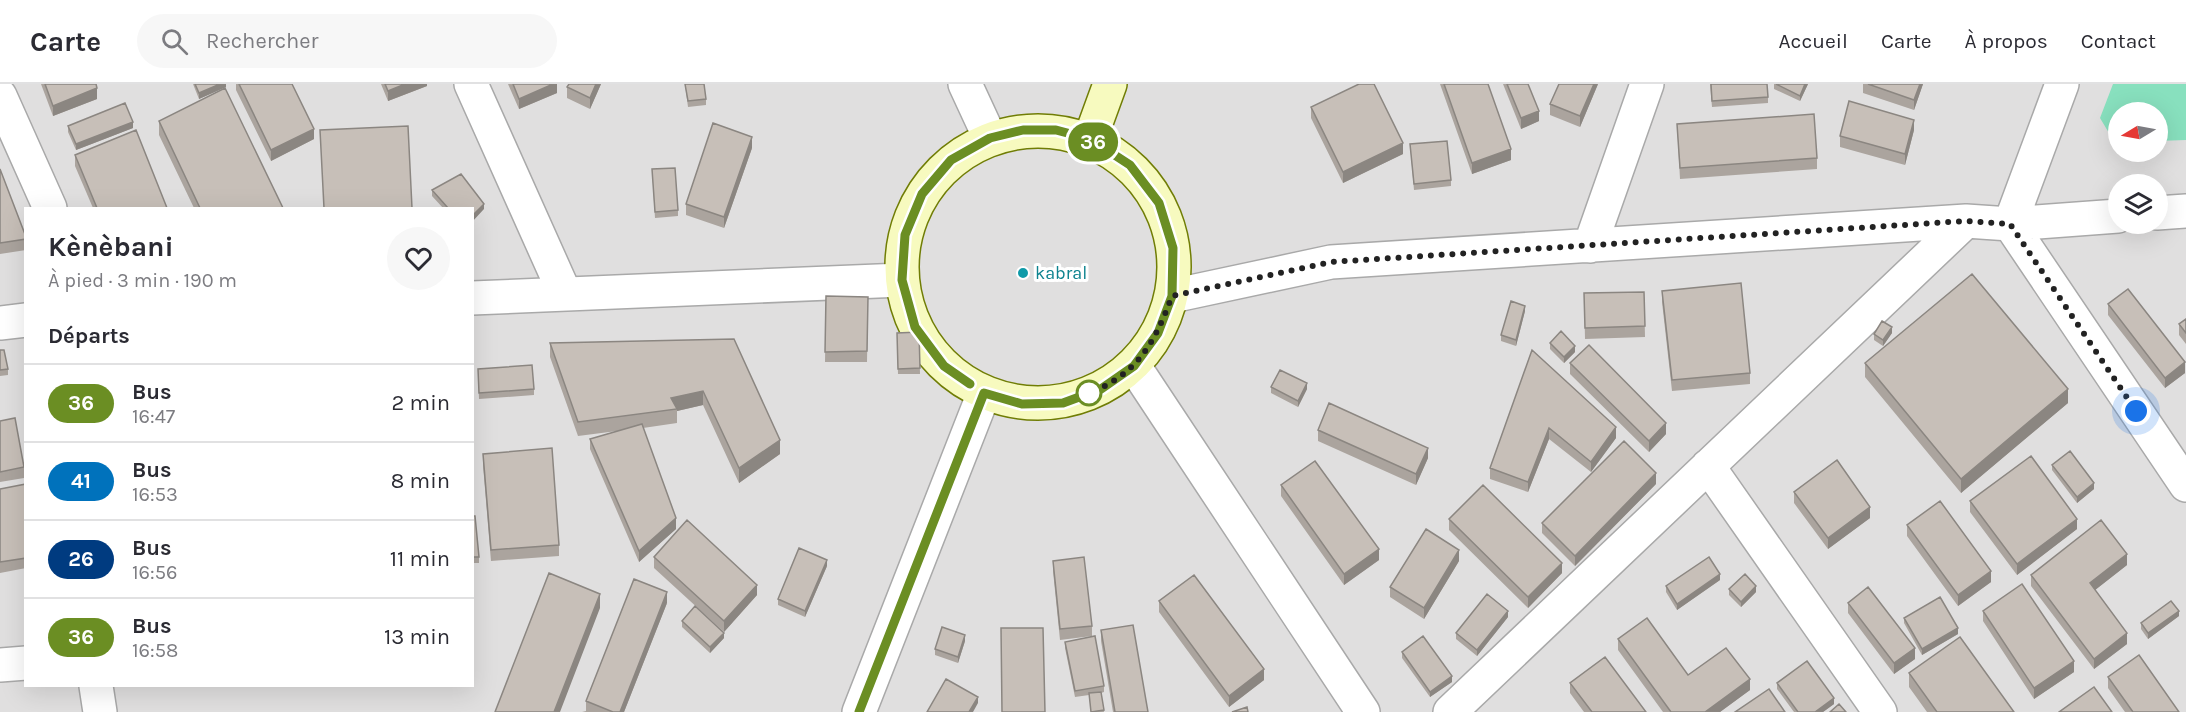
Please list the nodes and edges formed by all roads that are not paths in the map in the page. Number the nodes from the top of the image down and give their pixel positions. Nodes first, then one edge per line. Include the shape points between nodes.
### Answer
1 (471, 84) edge
2 (965, 84) edge
3 (1110, 84) edge
4 (1647, 84) edge
5 (2062, 84) edge
6 (0, 96) edge
7 (990, 138) junction
8 (1090, 139) junction
9 (50, 207) edge
10 (2186, 211) edge
11 (2168, 212) edge
12 (2108, 217) edge
13 (1965, 221) junction
14 (2010, 224) junction
15 (1590, 246) junction
16 (902, 280) junction
17 (565, 294) junction
18 (1172, 296) junction
19 (474, 298) edge
20 (24, 320) edge
21 (0, 323) edge
22 (1134, 366) junction
23 (984, 393) junction
24 (1708, 466) junction
25 (2186, 485) edge
26 (24, 663) edge
27 (0, 665) edge
28 (96, 687) edge
29 (100, 712) edge
30 (859, 712) edge
31 (1363, 712) edge
32 (1450, 712) edge
33 (1880, 712) edge

1 - 17 street
2 - 7 street
3 - 8 street
4 - 15 street
5 - 14 street
6 - 9 street
7 - 8 street via 1023,130 1056,130
7 - 16 street via 951,160 922,194 905,235
8 - 18 street via 1130,165 1159,203 1173,248
10 - 11 street
12 - 14 street
13 - 14 street
13 - 15 street
13 - 24 street
14 - 25 street
15 - 18 street via 1331,262
16 - 17 street
16 - 23 street via 915,327 944,366
17 - 19 street
18 - 22 street via 1158,333
20 - 21 street
22 - 23 street via 1101,389 1063,403 1022,404
22 - 31 street
23 - 30 street
24 - 32 street
24 - 33 street
26 - 27 street
28 - 29 street

